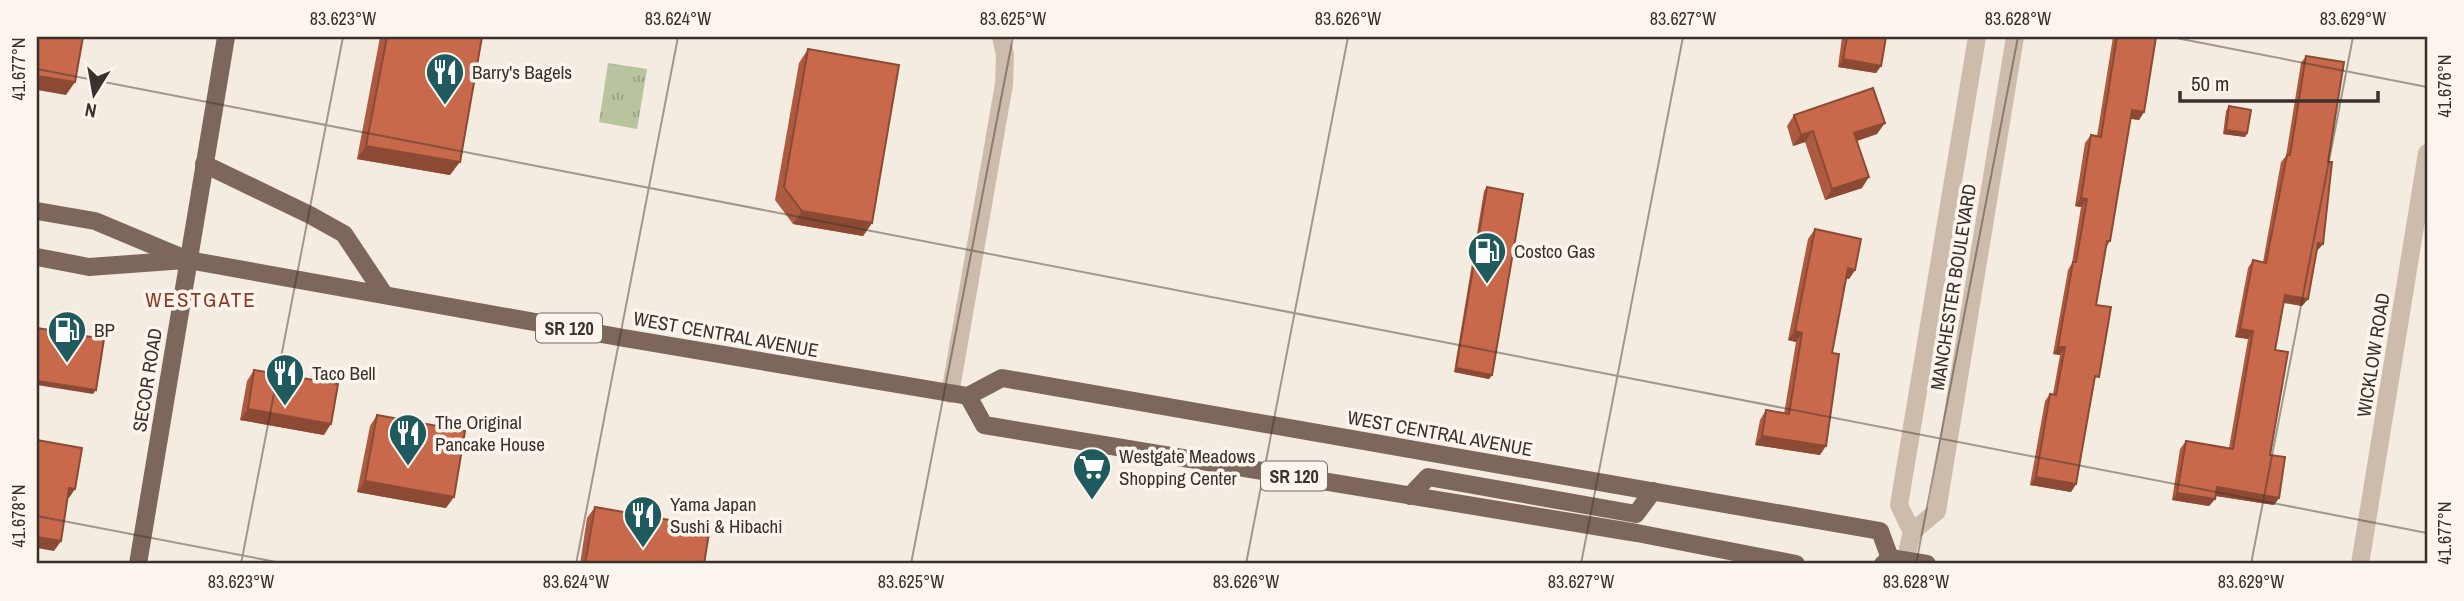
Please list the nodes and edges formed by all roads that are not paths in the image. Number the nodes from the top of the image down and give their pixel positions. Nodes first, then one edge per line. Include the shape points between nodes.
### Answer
1 (226, 37) edge
2 (1001, 37) edge
3 (1977, 37) edge
4 (2015, 37) edge
5 (2427, 153) edge
6 (204, 164) junction
7 (37, 211) edge
8 (37, 257) edge
9 (188, 260) junction
10 (384, 295) junction
11 (950, 394) junction
12 (968, 396) junction
13 (1653, 491) junction
14 (1410, 496) junction
15 (1912, 532) junction
16 (1898, 562) edge
17 (138, 564) edge
18 (1796, 564) edge
19 (1927, 564) edge
20 (2360, 564) edge

1 - 6 main road, SECOR ROAD
2 - 11 street via 1004,84
3 - 15 street, MANCHESTER BOULEVARD via 1899,505
4 - 15 street, MANCHESTER BOULEVARD via 1937,511
5 - 20 street, WICKLOW ROAD
6 - 9 main road, SECOR ROAD
6 - 10 main road via 344,234
7 - 9 main road, WEST CENTRAL AVENUE / SR 120 via 95,221
8 - 9 main road, WEST CENTRAL AVENUE / SR 120 via 89,267
9 - 10 main road, WEST CENTRAL AVENUE / SR 120
9 - 17 main road, SECOR ROAD
10 - 11 main road, WEST CENTRAL AVENUE / SR 120
11 - 12 main road, WEST CENTRAL AVENUE / SR 120
12 - 13 main road, WEST CENTRAL AVENUE via 1002,378
12 - 14 main road, SR 120 via 984,425
13 - 14 main road via 1636,514 1429,477
13 - 16 main road, WEST CENTRAL AVENUE via 1880,531
14 - 18 main road, SR 120
15 - 16 street
16 - 19 main road

